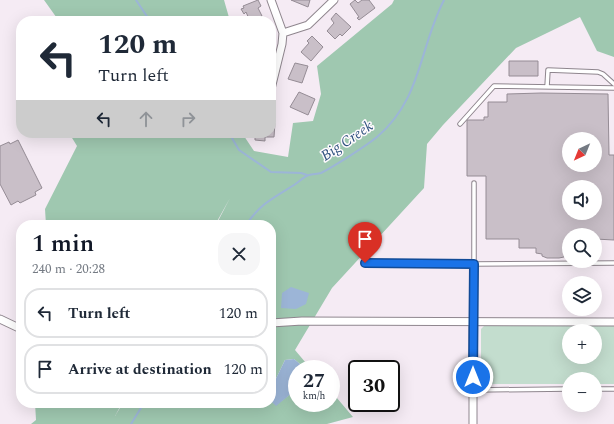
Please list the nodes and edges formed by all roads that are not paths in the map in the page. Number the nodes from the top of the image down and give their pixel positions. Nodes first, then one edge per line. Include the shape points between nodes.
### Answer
1 (271, 0) edge
2 (334, 0) edge
3 (283, 33) junction
4 (276, 69) edge
5 (614, 84) edge
6 (547, 87) junction
7 (614, 88) edge
8 (460, 124) dead end
9 (474, 183) dead end
10 (365, 263) dead end
11 (614, 263) edge
12 (474, 264) junction
13 (0, 319) edge
14 (473, 322) junction
15 (614, 322) edge
16 (276, 323) edge
17 (16, 327) edge
18 (602, 389) edge
19 (614, 389) edge
20 (473, 390) junction
21 (562, 390) edge
22 (473, 424) edge

1 - 3 street
2 - 3 street via 308,25
3 - 4 street
5 - 6 lane via 598,72 548,70
6 - 7 lane
6 - 8 lane via 494,86
9 - 12 lane
10 - 12 lane
11 - 12 lane
12 - 14 lane
13 - 17 street
14 - 15 street
14 - 16 street
14 - 20 street
18 - 19 lane
20 - 21 lane
20 - 22 street

